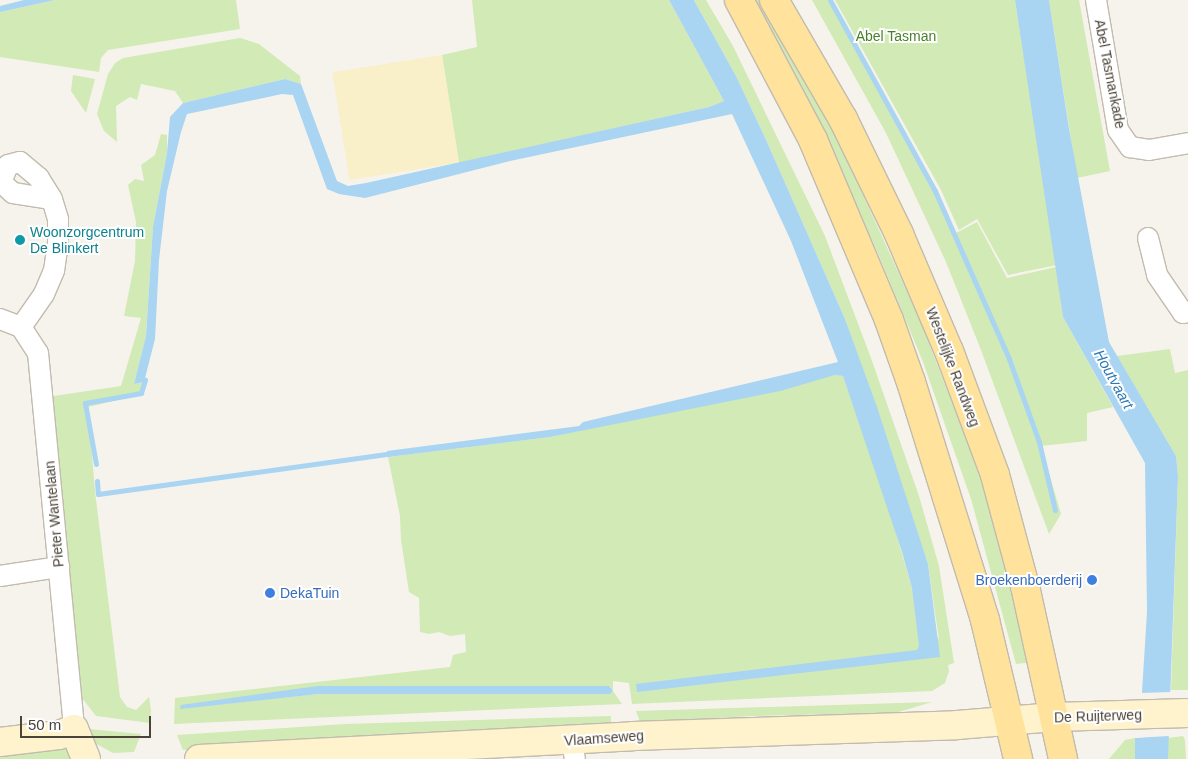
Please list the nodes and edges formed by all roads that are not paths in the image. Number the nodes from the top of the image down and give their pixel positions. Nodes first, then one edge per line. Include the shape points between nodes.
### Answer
1 (739, 0) edge
2 (774, 0) edge
3 (1096, 0) edge
4 (1188, 142) edge
5 (52, 199) dead end
6 (1148, 238) dead end
7 (1188, 312) edge
8 (0, 320) edge
9 (21, 327) junction
10 (59, 567) junction
11 (0, 576) edge
12 (1180, 713) edge
13 (1055, 717) junction
14 (1009, 722) junction
15 (74, 729) junction
16 (0, 742) edge
17 (573, 750) edge
18 (86, 759) edge
19 (198, 759) edge
20 (1018, 759) edge
21 (1063, 759) edge

1 - 14 main road via 813,140 888,320 911,382 985,620
2 - 13 main road, Westelijke Randweg via 843,119 899,234 949,351 995,475
3 - 4 street, Abel Tasmankade via 1118,130 1130,147 1149,150
5 - 9 street via 58,219 54,271 44,294
6 - 7 street via 1157,275 1183,313
8 - 9 street
9 - 10 street, Pieter Wantelaan via 38,353
10 - 11 street
10 - 15 street, Pieter Wantelaan
12 - 13 street, De Ruijterweg
13 - 14 street, De Ruijterweg
13 - 21 main road, Westelijke Randweg
14 - 17 street, Vlaamseweg via 633,736
14 - 20 main road
15 - 16 street via 59,735
15 - 18 street
17 - 19 street, Vlaamseweg via 292,752

